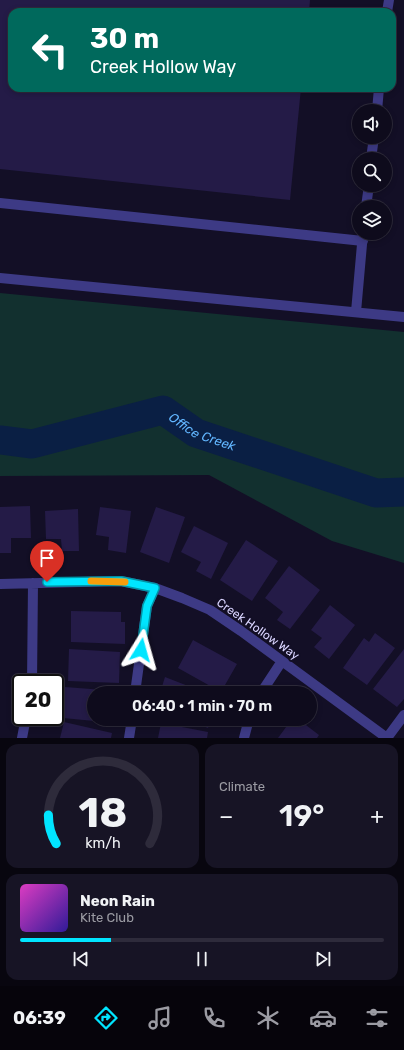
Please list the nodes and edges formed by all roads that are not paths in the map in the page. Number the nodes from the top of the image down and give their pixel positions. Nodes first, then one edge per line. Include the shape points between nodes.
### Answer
1 (379, 92) edge
2 (378, 104) edge
3 (0, 203) edge
4 (352, 236) edge
5 (363, 240) edge
6 (0, 278) edge
7 (356, 312) junction
8 (404, 317) edge
9 (33, 582) junction
10 (0, 584) edge
11 (155, 588) junction
12 (282, 660) junction
13 (32, 674) edge
14 (136, 686) edge
15 (265, 686) edge
16 (404, 715) edge
17 (24, 726) edge
18 (131, 726) edge
19 (247, 726) edge
20 (22, 738) edge
21 (129, 738) edge
22 (244, 738) edge
23 (387, 738) edge

1 - 2 street
3 - 4 street
5 - 7 street
6 - 7 street
7 - 8 street
9 - 10 street, Creek Hollow Way
9 - 11 street, Creek Hollow Way via 121,581
9 - 13 street
11 - 12 street, Creek Hollow Way via 210,610
11 - 14 street via 147,606
12 - 15 street
12 - 23 street, Creek Hollow Way
16 - 23 street
17 - 20 street
18 - 21 street
19 - 22 street

